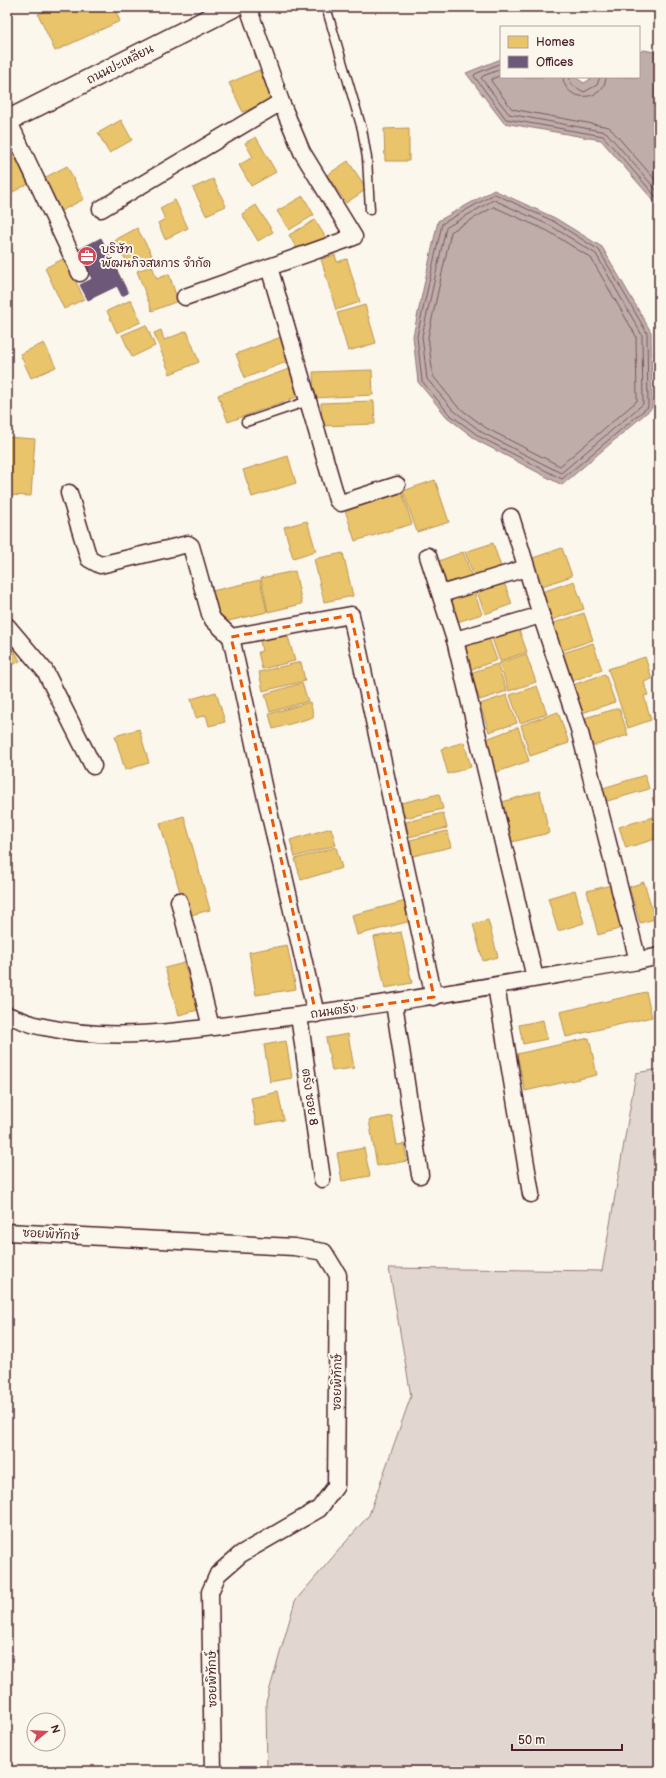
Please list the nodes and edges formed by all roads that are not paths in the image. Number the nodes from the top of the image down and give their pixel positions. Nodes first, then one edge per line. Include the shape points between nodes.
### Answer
1 (248, 7) edge
2 (326, 7) edge
3 (220, 10) edge
4 (281, 102) junction
5 (7, 120) edge
6 (101, 209) dead end
7 (370, 210) dead end
8 (269, 267) junction
9 (80, 273) dead end
10 (185, 296) dead end
11 (308, 400) junction
12 (246, 422) dead end
13 (398, 485) dead end
14 (69, 493) dead end
15 (511, 517) dead end
16 (428, 556) dead end
17 (526, 568) junction
18 (441, 594) junction
19 (541, 615) junction
20 (7, 626) edge
21 (231, 637) junction
22 (455, 640) junction
23 (92, 766) dead end
24 (179, 901) dead end
25 (659, 956) edge
26 (638, 961) junction
27 (535, 978) junction
28 (496, 986) junction
29 (434, 997) junction
30 (394, 1003) junction
31 (316, 1014) junction
32 (7, 1015) edge
33 (298, 1016) junction
34 (211, 1027) junction
35 (420, 1175) dead end
36 (322, 1179) dead end
37 (531, 1194) dead end
38 (7, 1232) edge
39 (213, 1771) edge

1 - 4 street
2 - 7 lane via 362,129 367,158
3 - 5 street, ถนนปะเหลียน
4 - 6 street
4 - 8 street via 302,152 354,237
5 - 9 street
8 - 10 street
8 - 11 street
11 - 12 lane
11 - 13 street via 337,500 341,503
14 - 21 street via 89,559 95,563 100,565 188,544 191,546 210,614
15 - 17 street
16 - 18 street
17 - 18 street
17 - 19 street
18 - 22 street
19 - 22 street
19 - 26 street via 579,729
20 - 23 street via 45,672
21 - 29 street via 351,615
21 - 31 street
22 - 27 street
24 - 34 street
25 - 26 street, ถนนตรัง
26 - 27 street, ถนนตรัง
27 - 28 street, ถนนตรัง
28 - 29 street, ถนนตรัง
28 - 37 street
29 - 30 street, ถนนตรัง
30 - 31 street, ถนนตรัง
30 - 35 street
31 - 33 street, ถนนตรัง
32 - 34 street, ถนนตรัง via 42,1027 80,1033 128,1036
33 - 34 street, ถนนตรัง
33 - 36 street, ตรัง ซอย 8
38 - 39 street, ซอยพิทักษ์ via 294,1246 324,1252 338,1275 336,1486 319,1509 241,1554 218,1574 210,1592

